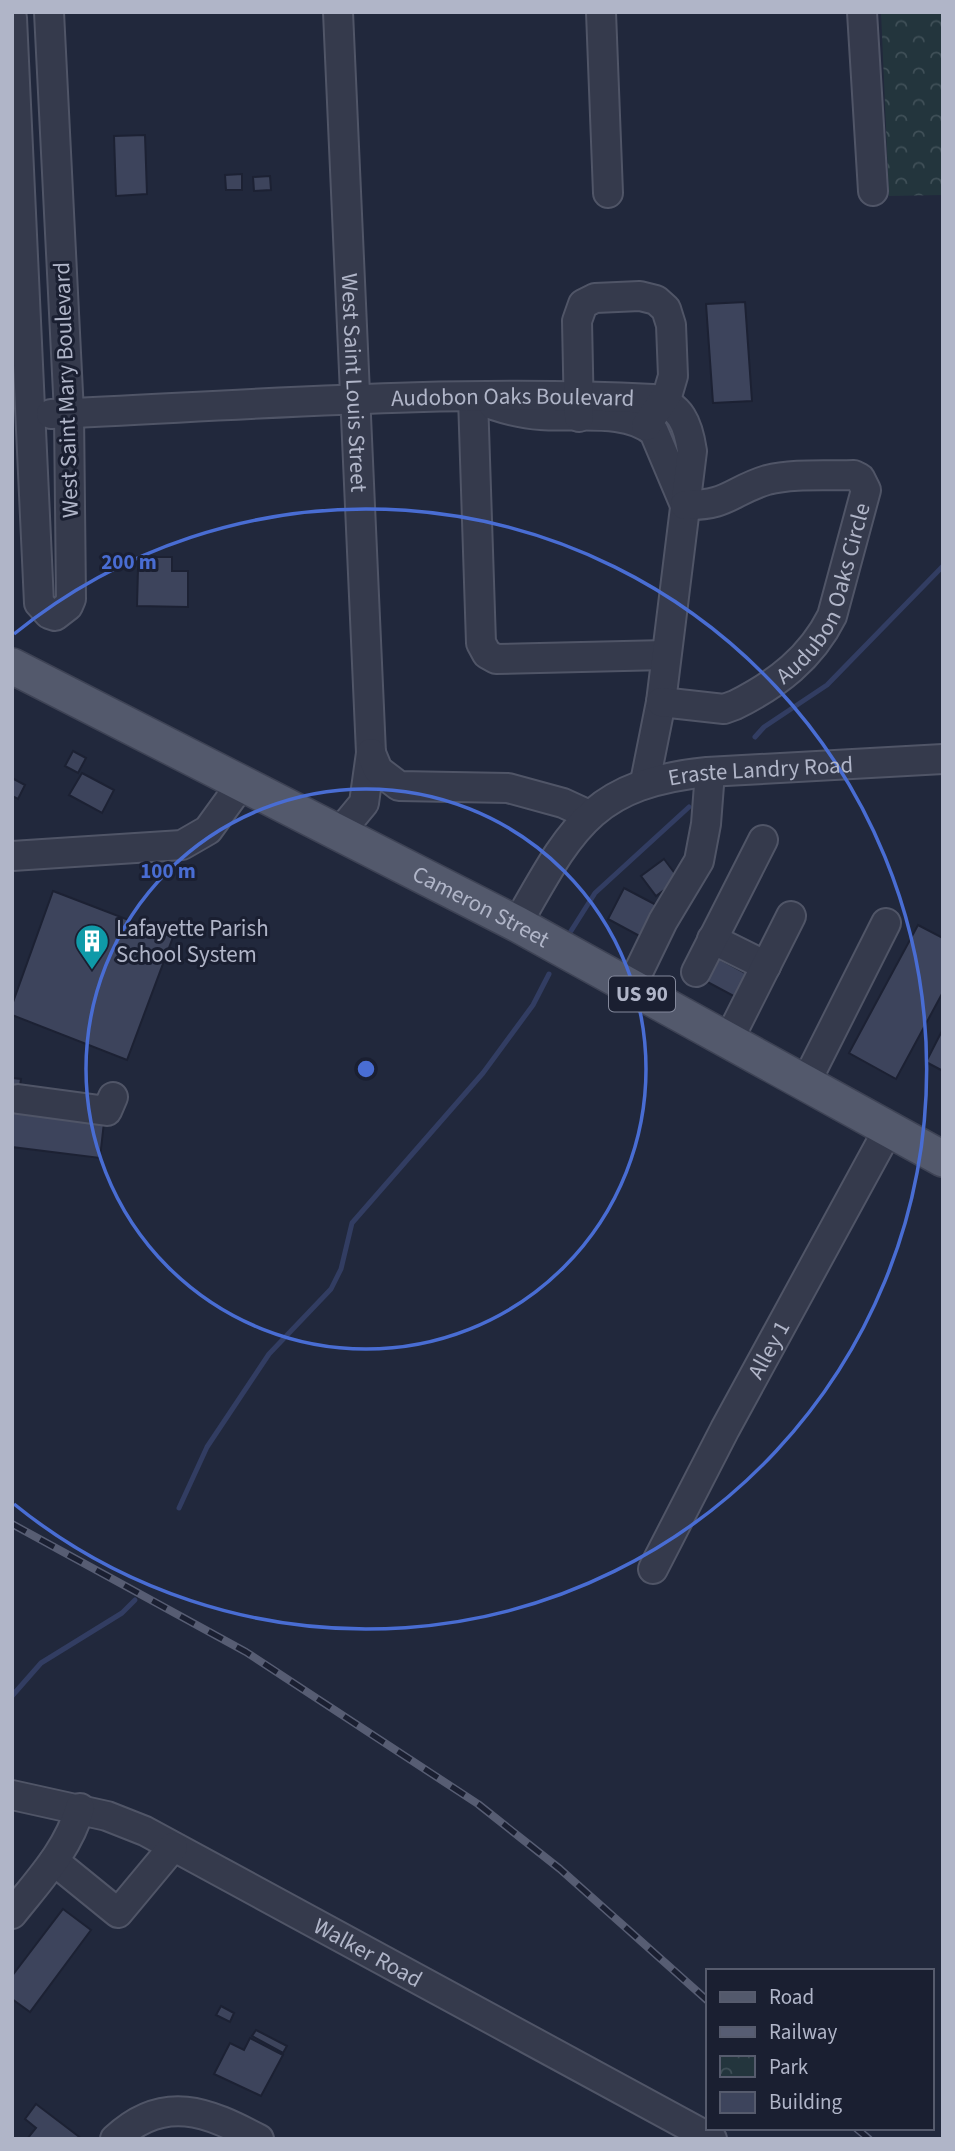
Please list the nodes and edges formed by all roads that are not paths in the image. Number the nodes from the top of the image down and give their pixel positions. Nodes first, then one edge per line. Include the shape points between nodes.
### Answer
1 (49, 12) edge
2 (338, 12) edge
3 (601, 12) edge
4 (862, 12) edge
5 (12, 18) edge
6 (873, 191) dead end
7 (608, 193) dead end
8 (473, 398) junction
9 (355, 400) junction
10 (663, 401) junction
11 (578, 406) junction
12 (69, 413) junction
13 (29, 415) junction
14 (646, 426) junction
15 (685, 505) junction
16 (666, 655) junction
17 (12, 666) edge
18 (661, 702) junction
19 (371, 753) junction
20 (943, 759) edge
21 (710, 772) junction
22 (645, 782) junction
23 (242, 783) junction
24 (589, 815) junction
25 (340, 832) junction
26 (762, 840) dead end
27 (12, 856) edge
28 (791, 916) dead end
29 (886, 923) dead end
30 (517, 924) junction
31 (712, 939) junction
32 (766, 966) junction
33 (696, 972) dead end
34 (631, 987) junction
35 (728, 1041) junction
36 (805, 1084) junction
37 (113, 1097) dead end
38 (18, 1099) dead end
39 (888, 1130) junction
40 (943, 1159) edge
41 (653, 1569) dead end
42 (12, 1795) edge
43 (80, 1808) junction
44 (173, 1847) junction
45 (54, 1861) junction
46 (12, 1914) edge
47 (115, 2139) edge
48 (260, 2139) edge
49 (712, 2139) edge

1 - 12 street, West Saint Mary Boulevard
2 - 9 street, West Saint Louis Street
3 - 7 street
4 - 6 street
5 - 13 street, West Saint Mary Boulevard
8 - 9 street, Audobon Oaks Boulevard
8 - 11 street, Audobon Oaks Boulevard via 502,394
8 - 16 street via 481,643 487,654 496,659
9 - 12 street, Audobon Oaks Boulevard
9 - 19 street, West Saint Louis Street
10 - 11 street, Audobon Oaks Boulevard
10 - 11 street via 673,376 666,309 656,300 640,296 595,298 583,304 577,321
10 - 14 street
10 - 15 street via 681,414 690,435
11 - 14 street
12 - 13 street, Audobon Oaks Boulevard
12 - 13 street, West Saint Mary Boulevard via 71,599 55,616 39,603
14 - 15 street via 653,432
15 - 16 street
15 - 18 street, Audubon Oaks Circle via 716,504 779,477 854,475 866,490 832,616 801,663 748,699 724,709
16 - 18 street
17 - 23 main road, Cameron Street / US 90
18 - 22 street
19 - 24 street via 378,770 399,786 508,788
19 - 25 street via 364,803
20 - 21 street, Eraste Landry Road
21 - 22 street, Eraste Landry Road
21 - 34 street via 699,861
22 - 24 street, Eraste Landry Road via 616,795
23 - 25 main road, Cameron Street / US 90
23 - 27 street via 208,830 182,845
24 - 30 street, Eraste Landry Road via 547,872
25 - 30 main road, Cameron Street / US 90
26 - 31 street
28 - 32 street
29 - 36 street
30 - 34 main road, Cameron Street / US 90
31 - 32 street
31 - 33 street
32 - 35 street
34 - 35 main road, Cameron Street / US 90
35 - 36 main road, Cameron Street / US 90
36 - 39 main road, Cameron Street / US 90
37 - 38 street via 107,1111
39 - 40 main road, Cameron Street / US 90
39 - 41 street, Alley 1
42 - 43 street, Walker Road
43 - 44 street, Walker Road
43 - 45 street via 73,1831
44 - 45 street via 118,1913
44 - 49 street, Walker Road
45 - 46 street
47 - 48 street via 136,2122 171,2110 216,2118

